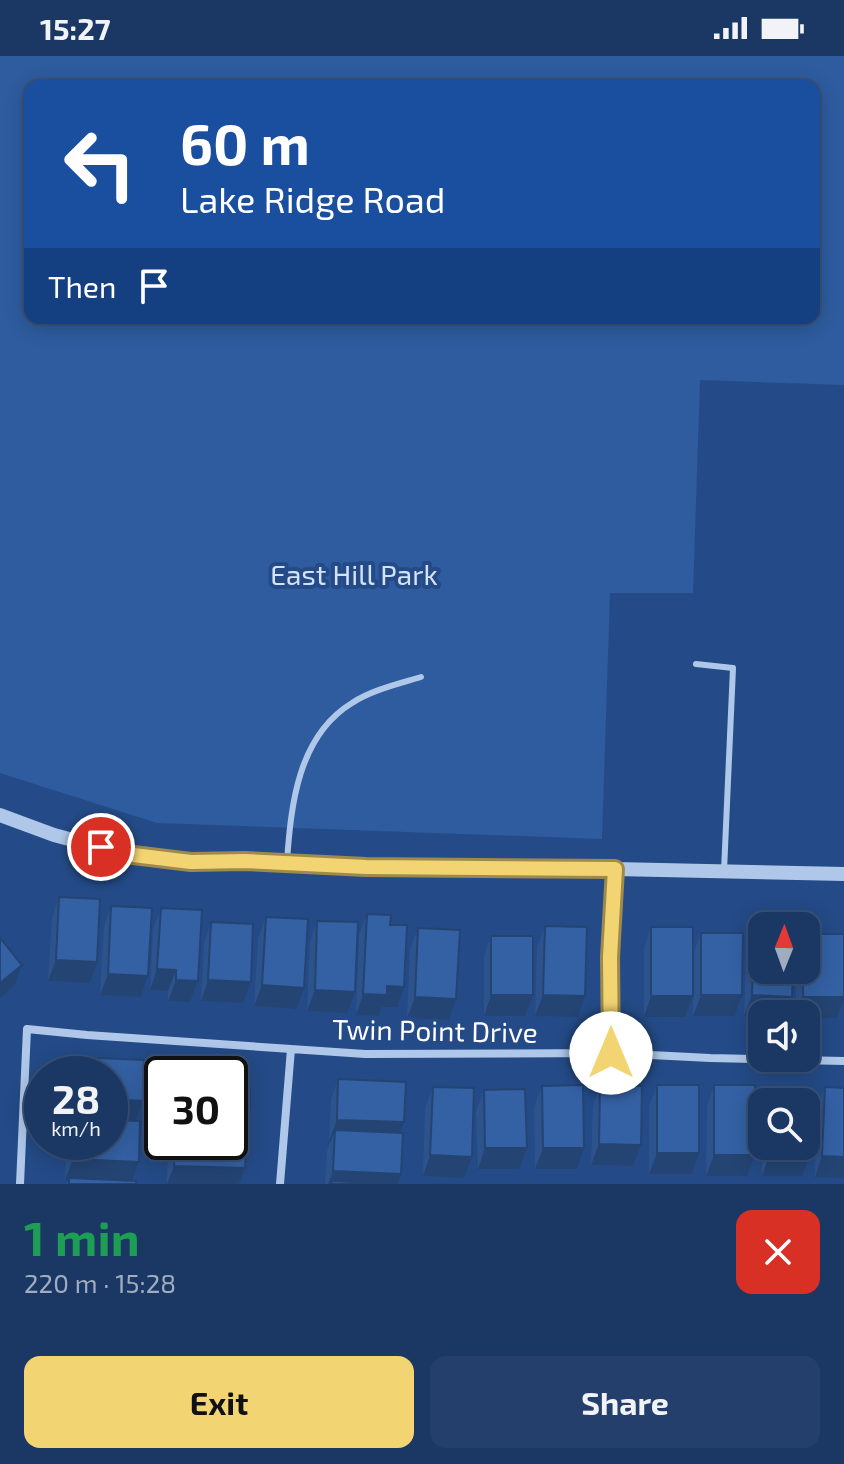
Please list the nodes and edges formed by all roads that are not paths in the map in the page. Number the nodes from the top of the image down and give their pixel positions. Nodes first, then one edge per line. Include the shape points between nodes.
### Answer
1 (696, 664) dead end
2 (421, 677) dead end
3 (0, 815) edge
4 (287, 863) junction
5 (615, 869) junction
6 (724, 871) junction
7 (844, 874) edge
8 (291, 1049) junction
9 (611, 1053) junction
10 (844, 1061) edge
11 (20, 1184) edge
12 (280, 1184) edge

1 - 6 lane via 733,668
2 - 4 lane via 351,703 327,724 307,755 295,788
3 - 4 street via 125,854 191,862
4 - 5 street
5 - 6 street
5 - 9 street
6 - 7 street
8 - 9 street, Twin Point Drive via 365,1054
8 - 11 street, Twin Point Drive via 27,1029
8 - 12 street
9 - 10 street, Twin Point Drive

